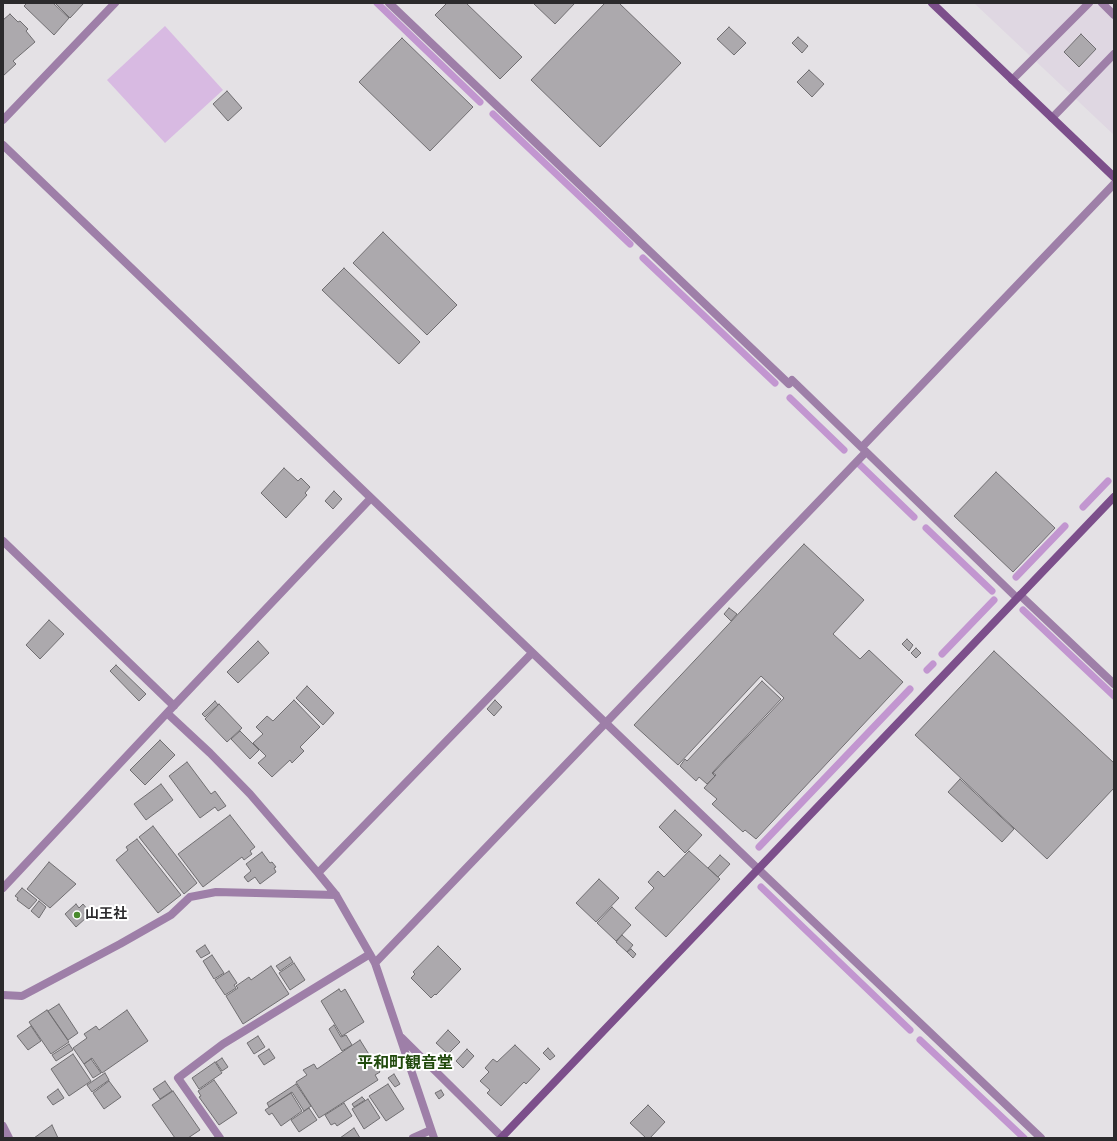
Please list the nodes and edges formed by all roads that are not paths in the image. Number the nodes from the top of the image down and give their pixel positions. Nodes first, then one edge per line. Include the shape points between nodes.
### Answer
1 (115, 3) edge
2 (390, 3) edge
3 (932, 3) edge
4 (1089, 3) edge
5 (1102, 3) edge
6 (1114, 15) edge
7 (1114, 54) edge
8 (1012, 80) junction
9 (1052, 118) junction
10 (3, 120) edge
11 (3, 145) edge
12 (1114, 177) edge
13 (1114, 184) edge
14 (864, 450) junction
15 (1114, 497) edge
16 (371, 498) junction
17 (3, 541) edge
18 (1019, 596) junction
19 (532, 653) junction
20 (1114, 684) edge
21 (174, 706) junction
22 (167, 713) junction
23 (605, 723) junction
24 (758, 870) junction
25 (318, 873) junction
26 (3, 888) edge
27 (336, 895) junction
28 (370, 954) junction
29 (375, 963) junction
30 (3, 995) edge
31 (400, 1036) junction
32 (3, 1126) edge
33 (433, 1134) edge
34 (9, 1138) edge
35 (220, 1138) edge
36 (413, 1138) edge
37 (501, 1138) edge
38 (1041, 1138) edge

1 - 10 street
2 - 14 street
3 - 8 street
4 - 8 street
5 - 6 street
7 - 9 street
8 - 9 street
9 - 12 street
11 - 16 street
13 - 14 street
14 - 18 street
14 - 23 street
15 - 18 street
16 - 19 street
16 - 21 street
17 - 21 street
18 - 20 street
18 - 24 street
19 - 23 street
19 - 25 street
21 - 22 street
22 - 25 street via 250,794
22 - 26 street
23 - 24 street
23 - 29 street
24 - 37 street
24 - 38 street
25 - 27 street
27 - 28 street
27 - 30 street via 216,892 190,897 171,915 22,996
28 - 29 street
28 - 35 street via 223,1044 178,1078
29 - 31 street
31 - 33 street
31 - 37 street
32 - 34 street
33 - 36 street

